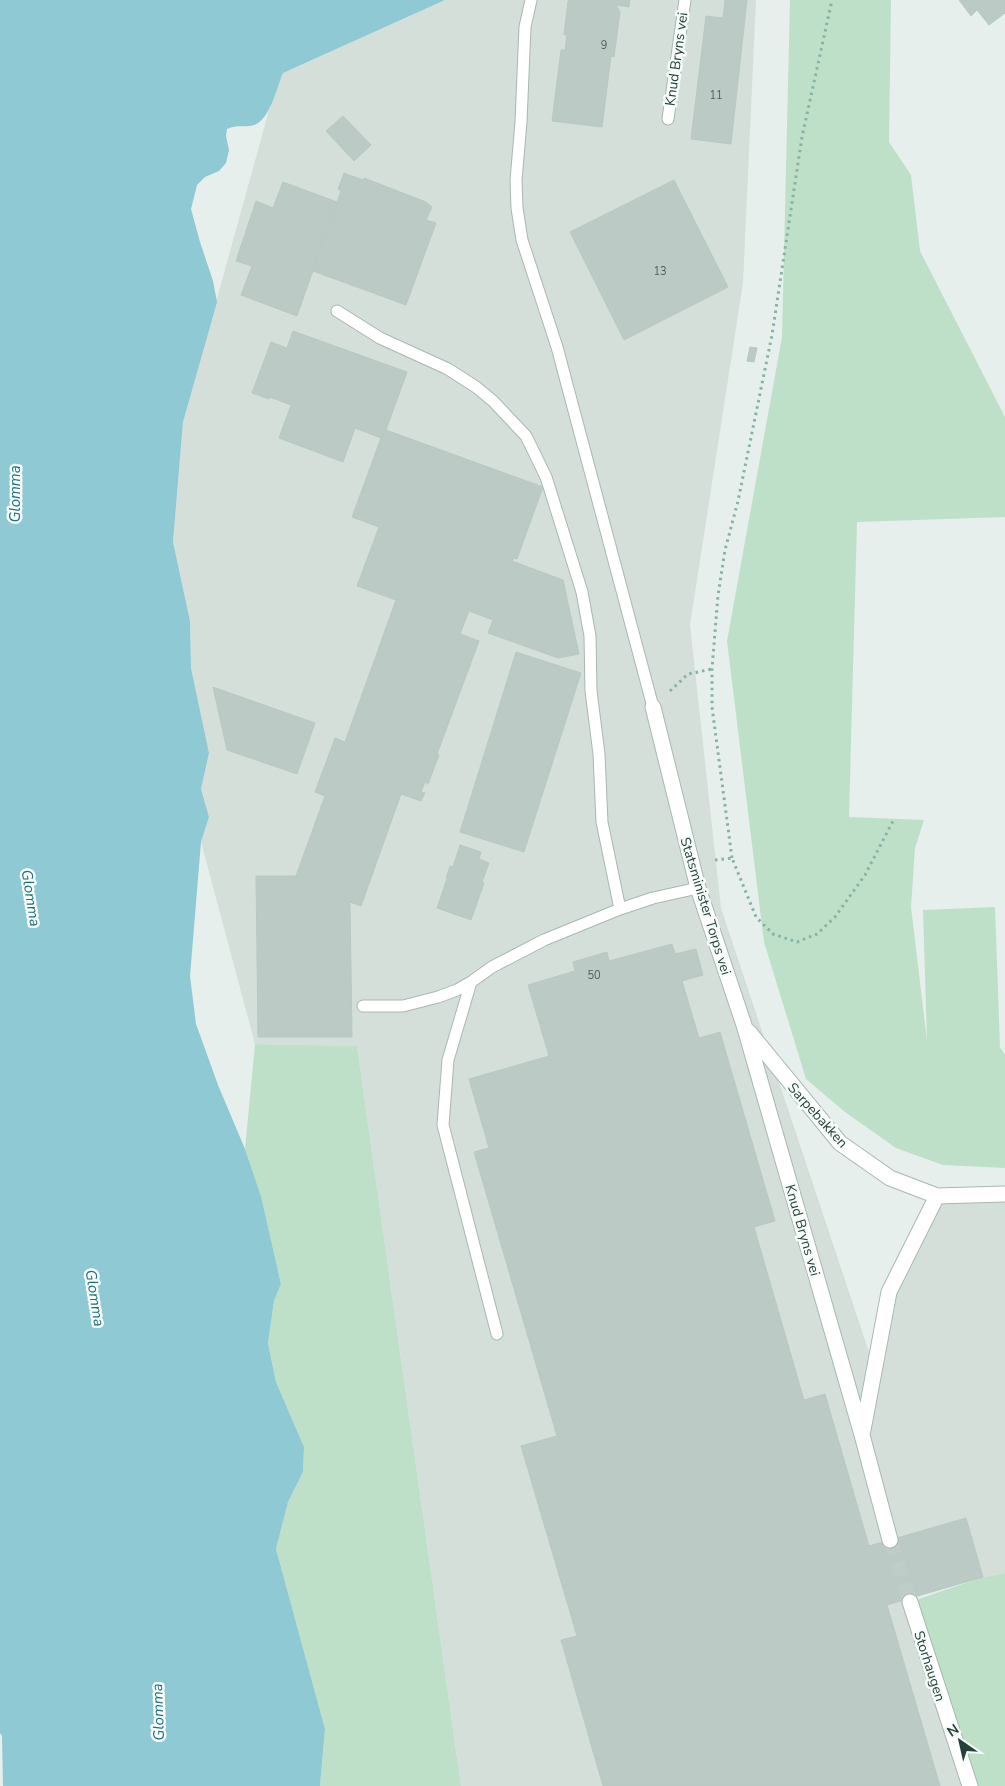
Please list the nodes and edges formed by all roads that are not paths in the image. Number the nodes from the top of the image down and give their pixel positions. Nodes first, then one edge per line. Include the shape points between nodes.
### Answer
1 (530, 0) edge
2 (685, 0) edge
3 (668, 119) dead end
4 (337, 311) dead end
5 (654, 708) joint
6 (698, 888) junction
7 (620, 909) junction
8 (472, 982) junction
9 (363, 1006) dead end
10 (744, 1025) junction
11 (1005, 1194) edge
12 (937, 1196) junction
13 (497, 1334) dead end
14 (862, 1435) junction
15 (890, 1540) tunnel mouth
16 (910, 1602) tunnel mouth
17 (970, 1786) edge

1 - 5 lane via 516,180 522,240 557,347
2 - 3 lane, Knud Bryns vei
4 - 7 lane via 380,338 448,368 476,387 526,436 546,477 582,592 590,636 602,822
5 - 6 street, Statsminister Torps vei
6 - 7 lane
6 - 10 street, Statsminister Torps vei
7 - 8 lane via 525,949
8 - 9 lane via 438,997 402,1006
8 - 13 lane via 448,1060 443,1125
10 - 12 street, Sarpebakken via 840,1143 890,1178
10 - 14 street, Knud Bryns vei
11 - 12 street, Sarpebakken
12 - 14 street via 889,1292
14 - 15 street
16 - 17 street, Storhaugen

